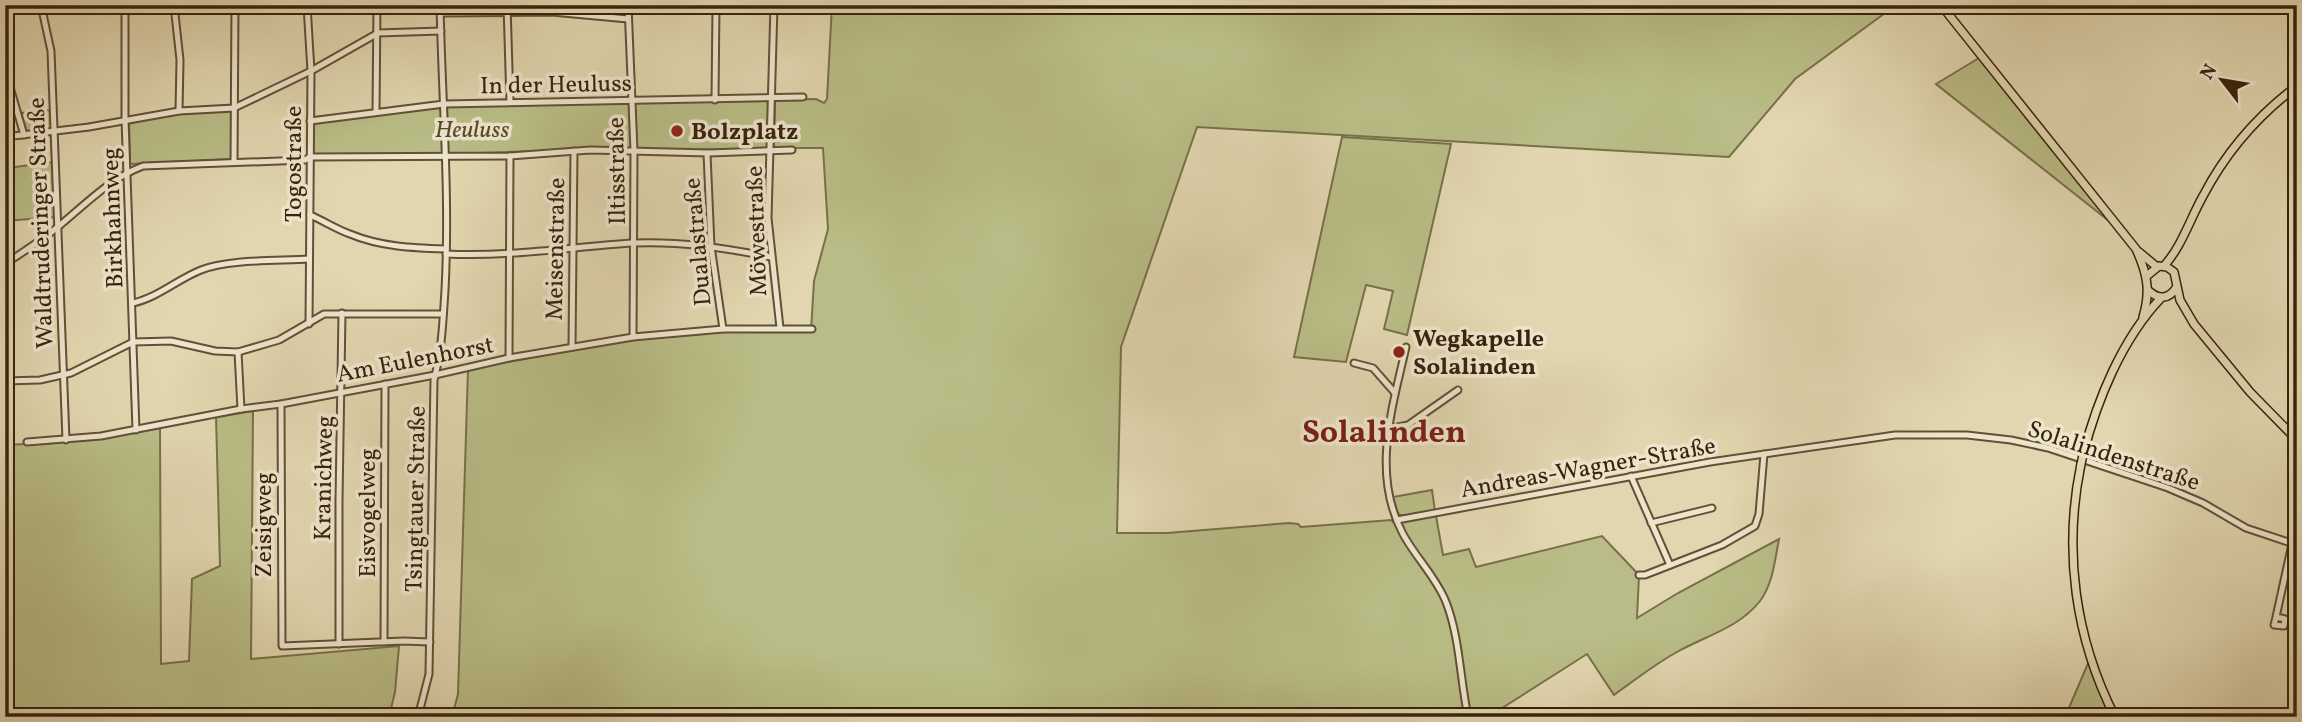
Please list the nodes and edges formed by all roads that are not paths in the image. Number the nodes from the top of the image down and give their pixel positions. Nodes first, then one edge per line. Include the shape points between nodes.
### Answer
1 (41, 5) edge
2 (125, 5) edge
3 (174, 5) edge
4 (235, 5) edge
5 (307, 5) edge
6 (377, 5) edge
7 (440, 5) edge
8 (507, 5) edge
9 (628, 5) edge
10 (716, 5) edge
11 (774, 5) edge
12 (1941, 5) edge
13 (440, 13) junction
14 (507, 13) junction
15 (628, 19) junction
16 (441, 31) junction
17 (378, 33) junction
18 (5, 70) edge
19 (310, 71) junction
20 (2297, 86) edge
21 (803, 97) dead end
22 (772, 99) junction
23 (715, 100) junction
24 (632, 101) junction
25 (510, 102) junction
26 (444, 104) junction
27 (234, 108) junction
28 (179, 111) junction
29 (376, 112) junction
30 (125, 119) junction
31 (310, 121) junction
32 (56, 131) junction
33 (24, 135) junction
34 (5, 137) edge
35 (792, 150) dead end
36 (573, 151) junction
37 (634, 151) junction
38 (770, 151) junction
39 (707, 153) junction
40 (446, 155) junction
41 (510, 156) junction
42 (310, 157) junction
43 (234, 162) junction
44 (127, 172) junction
45 (310, 215) junction
46 (59, 226) junction
47 (635, 243) junction
48 (711, 246) junction
49 (574, 248) junction
50 (2136, 249) junction
51 (446, 252) junction
52 (511, 254) junction
53 (771, 257) junction
54 (309, 259) junction
55 (5, 264) edge
56 (2164, 268) junction
57 (2148, 275) junction
58 (2176, 288) junction
59 (2149, 292) junction
60 (2164, 297) junction
61 (133, 303) junction
62 (2185, 311) junction
63 (342, 313) junction
64 (443, 314) junction
65 (2143, 317) junction
66 (309, 324) junction
67 (779, 328) junction
68 (723, 329) junction
69 (812, 329) dead end
70 (633, 337) junction
71 (133, 342) junction
72 (572, 347) junction
73 (1406, 347) dead end
74 (238, 352) junction
75 (509, 358) junction
76 (1354, 363) dead end
77 (63, 375) junction
78 (435, 375) junction
79 (5, 381) edge
80 (385, 384) junction
81 (1458, 390) dead end
82 (342, 392) junction
83 (1395, 393) junction
84 (281, 404) junction
85 (241, 409) junction
86 (1388, 429) junction
87 (136, 430) junction
88 (66, 440) junction
89 (2297, 440) edge
90 (27, 442) dead end
91 (1785, 452) joint
92 (1764, 454) junction
93 (1631, 476) junction
94 (1712, 508) dead end
95 (1398, 520) junction
96 (1651, 523) junction
97 (2295, 544) edge
98 (1670, 565) junction
99 (1639, 575) dead end
100 (2276, 617) dead end
101 (384, 642) junction
102 (430, 642) junction
103 (340, 645) junction
104 (418, 717) edge
105 (1468, 717) edge
106 (2115, 717) edge

1 - 32 street, Waldtruderinger Straße via 51,51
2 - 30 street, Birkhahnweg
3 - 28 street
4 - 27 street
5 - 19 street, Togostraße
6 - 17 street
7 - 13 street, Tsingtauer Straße
8 - 14 street
9 - 15 street, Iltisstraße
10 - 23 street
11 - 22 street, Möwestraße
12 - 50 main road
13 - 14 street
13 - 16 street, Tsingtauer Straße
14 - 15 street
14 - 25 street
15 - 24 street, Iltisstraße
16 - 17 street
16 - 26 street, Tsingtauer Straße
17 - 19 street
17 - 29 street
18 - 33 street
19 - 27 street
19 - 31 street, Togostraße
20 - 56 main road via 2256,121 2227,156
21 - 22 street, In der Heuluss
22 - 23 street, In der Heuluss
22 - 38 street, Möwestraße
23 - 24 street, In der Heuluss
24 - 25 street, In der Heuluss
24 - 37 street, Iltisstraße
25 - 26 street, In der Heuluss
26 - 29 street, In der Heuluss
26 - 40 street, Tsingtauer Straße
27 - 28 street
27 - 43 street
28 - 30 street
29 - 31 street, In der Heuluss
30 - 32 street
30 - 44 street, Birkhahnweg
31 - 42 street, Togostraße
32 - 33 street
32 - 46 street, Waldtruderinger Straße
33 - 34 street
35 - 38 street
36 - 37 street
36 - 41 street
36 - 49 street, Meisenstraße
37 - 39 street
37 - 47 street, Iltisstraße
38 - 39 street
38 - 53 street, Möwestraße
39 - 48 street, Dualastraße
40 - 41 street
40 - 42 street
40 - 51 street, Tsingtauer Straße
41 - 52 street
42 - 43 street
42 - 45 street, Togostraße
43 - 44 street via 143,166
44 - 46 street
44 - 61 street, Birkhahnweg
45 - 51 street via 373,242
45 - 54 street, Togostraße
46 - 55 street
46 - 77 street, Waldtruderinger Straße
47 - 48 street
47 - 49 street
47 - 70 street, Iltisstraße
48 - 53 street
48 - 68 street, Dualastraße
49 - 52 street
49 - 72 street, Meisenstraße
50 - 56 main road
50 - 57 main road
51 - 52 street
51 - 64 street, Tsingtauer Straße
52 - 75 street
53 - 67 street, Möwestraße
54 - 61 street via 211,266
54 - 66 street, Togostraße
56 - 57 main road
56 - 58 main road via 2177,278
57 - 59 main road
58 - 60 main road
58 - 62 main road
59 - 60 main road
59 - 65 main road
60 - 62 main road
60 - 65 main road
61 - 71 street, Birkhahnweg
62 - 89 main road via 2250,393
63 - 64 street
63 - 66 street via 324,314
63 - 82 street, Kranichweg
64 - 78 street, Tsingtauer Straße
65 - 106 main road, bridge via 2106,390 2083,455 2073,526 2075,586 2088,651
66 - 74 street via 273,342
67 - 68 street, Am Eulenhorst
67 - 69 street, Am Eulenhorst
68 - 70 street, Am Eulenhorst
70 - 72 street, Am Eulenhorst
71 - 74 street via 171,341
71 - 77 street
71 - 87 street, Birkhahnweg
72 - 75 street, Am Eulenhorst
73 - 83 street
74 - 85 street
75 - 78 street, Am Eulenhorst
76 - 83 street via 1373,368
77 - 79 street
77 - 88 street, Waldtruderinger Straße
78 - 80 street, Am Eulenhorst
78 - 102 street, Tsingtauer Straße
80 - 82 street, Am Eulenhorst
80 - 101 street, Eisvogelweg
81 - 86 street via 1408,425
82 - 84 street, Am Eulenhorst
82 - 103 street, Kranichweg
83 - 86 street
84 - 85 street, Am Eulenhorst
84 - 103 street, Zeisigweg via 282,646
85 - 87 street, Am Eulenhorst
86 - 95 street via 1386,470
87 - 88 street, Am Eulenhorst
88 - 90 street, Am Eulenhorst
91 - 92 street, Andreas-Wagner-Straße
91 - 97 street, Solalindenstraße via 1911,434 2026,442 2168,488 2246,528
92 - 93 street, Andreas-Wagner-Straße
92 - 98 street via 1755,526 1722,545
93 - 95 street, Andreas-Wagner-Straße
93 - 96 street
94 - 96 street
95 - 105 street via 1447,606
96 - 98 street
97 - 100 street
98 - 99 street
101 - 102 street
101 - 103 street
102 - 104 street, Tsingtauer Straße via 429,674

